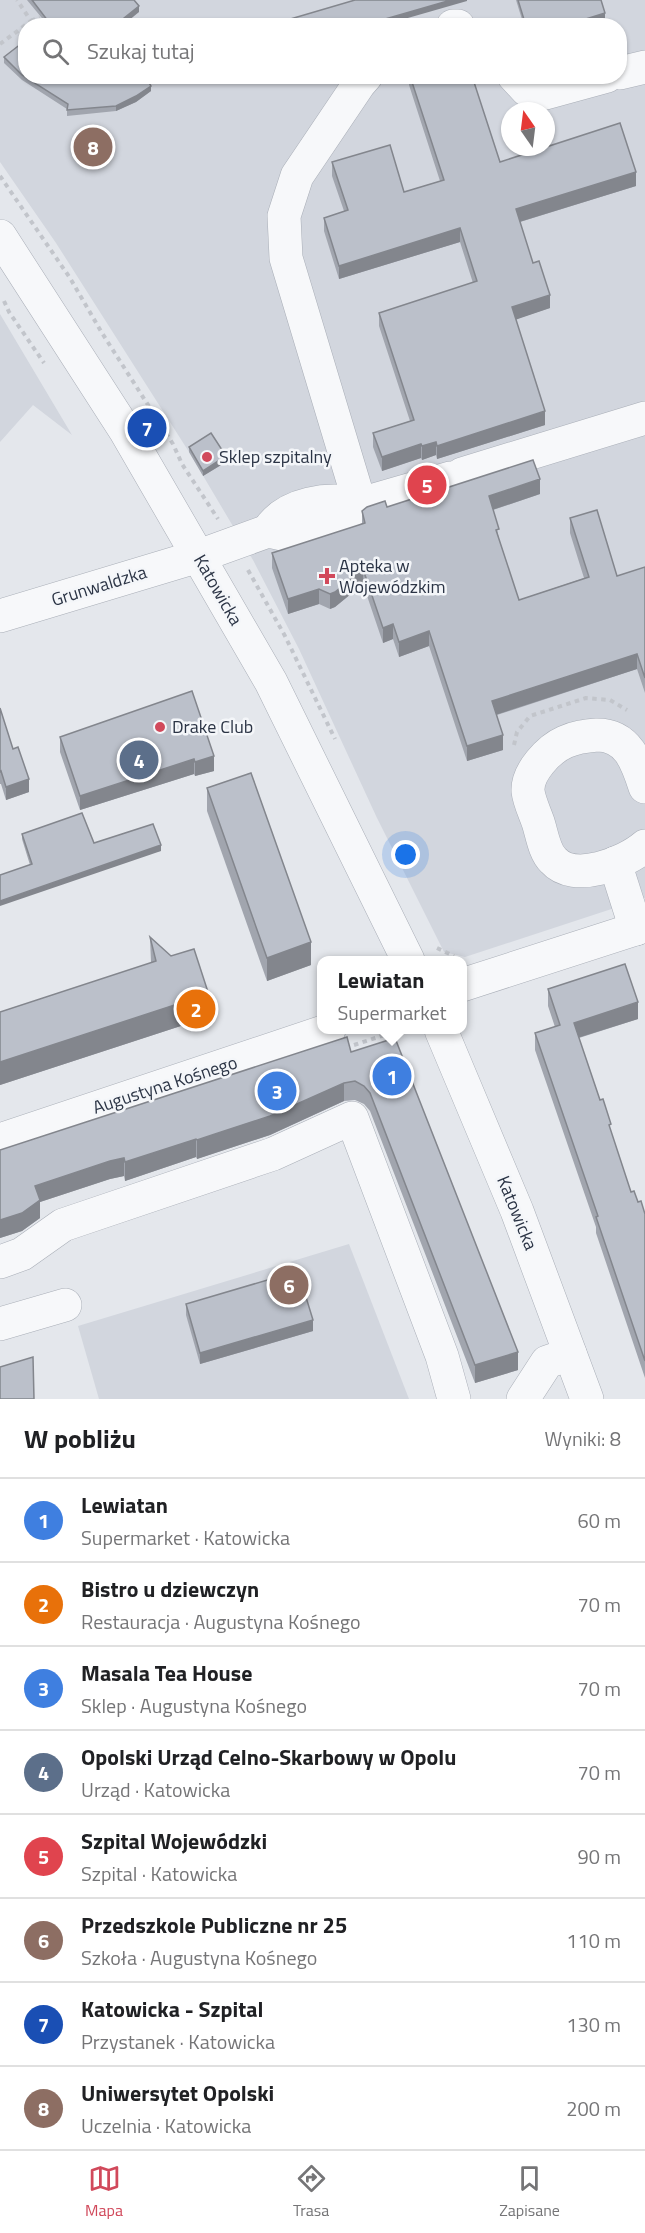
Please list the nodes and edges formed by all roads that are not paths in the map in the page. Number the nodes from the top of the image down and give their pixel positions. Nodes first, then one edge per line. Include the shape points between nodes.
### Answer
1 (645, 67) edge
2 (627, 71) edge
3 (358, 84) edge
4 (521, 84) edge
5 (578, 84) edge
6 (0, 236) edge
7 (645, 418) edge
8 (360, 504) junction
9 (199, 556) junction
10 (1, 611) edge
11 (645, 788) edge
12 (645, 846) edge
13 (615, 863) junction
14 (641, 927) edge
15 (406, 956) edge
16 (467, 984) edge
17 (317, 1033) edge
18 (443, 1034) edge
19 (0, 1140) edge
20 (0, 1262) edge
21 (65, 1305) dead end
22 (0, 1324) edge
23 (570, 1354) junction
24 (454, 1399) edge
25 (523, 1399) edge
26 (587, 1399) edge

1 - 2 street
3 - 8 street via 297,176 284,216 286,258
4 - 5 street via 527,90 545,93
6 - 9 street, Katowicka via 125,430
7 - 8 street
8 - 9 street, Grunwaldzka via 339,519 312,530 286,535 268,531
9 - 10 street, Grunwaldzka
9 - 15 street, Katowicka via 300,739
11 - 13 street via 637,761 624,744 605,735 563,742 545,756 532,775 528,791 552,860 567,870 585,872
12 - 13 street
13 - 14 street
14 - 16 street
17 - 19 street, Augustyna Kośnego
18 - 23 street, Katowicka via 517,1211
20 - 24 street via 22,1254 63,1225 273,1154 352,1118 442,1356
21 - 22 street
23 - 25 street via 547,1362
23 - 26 street, Katowicka

